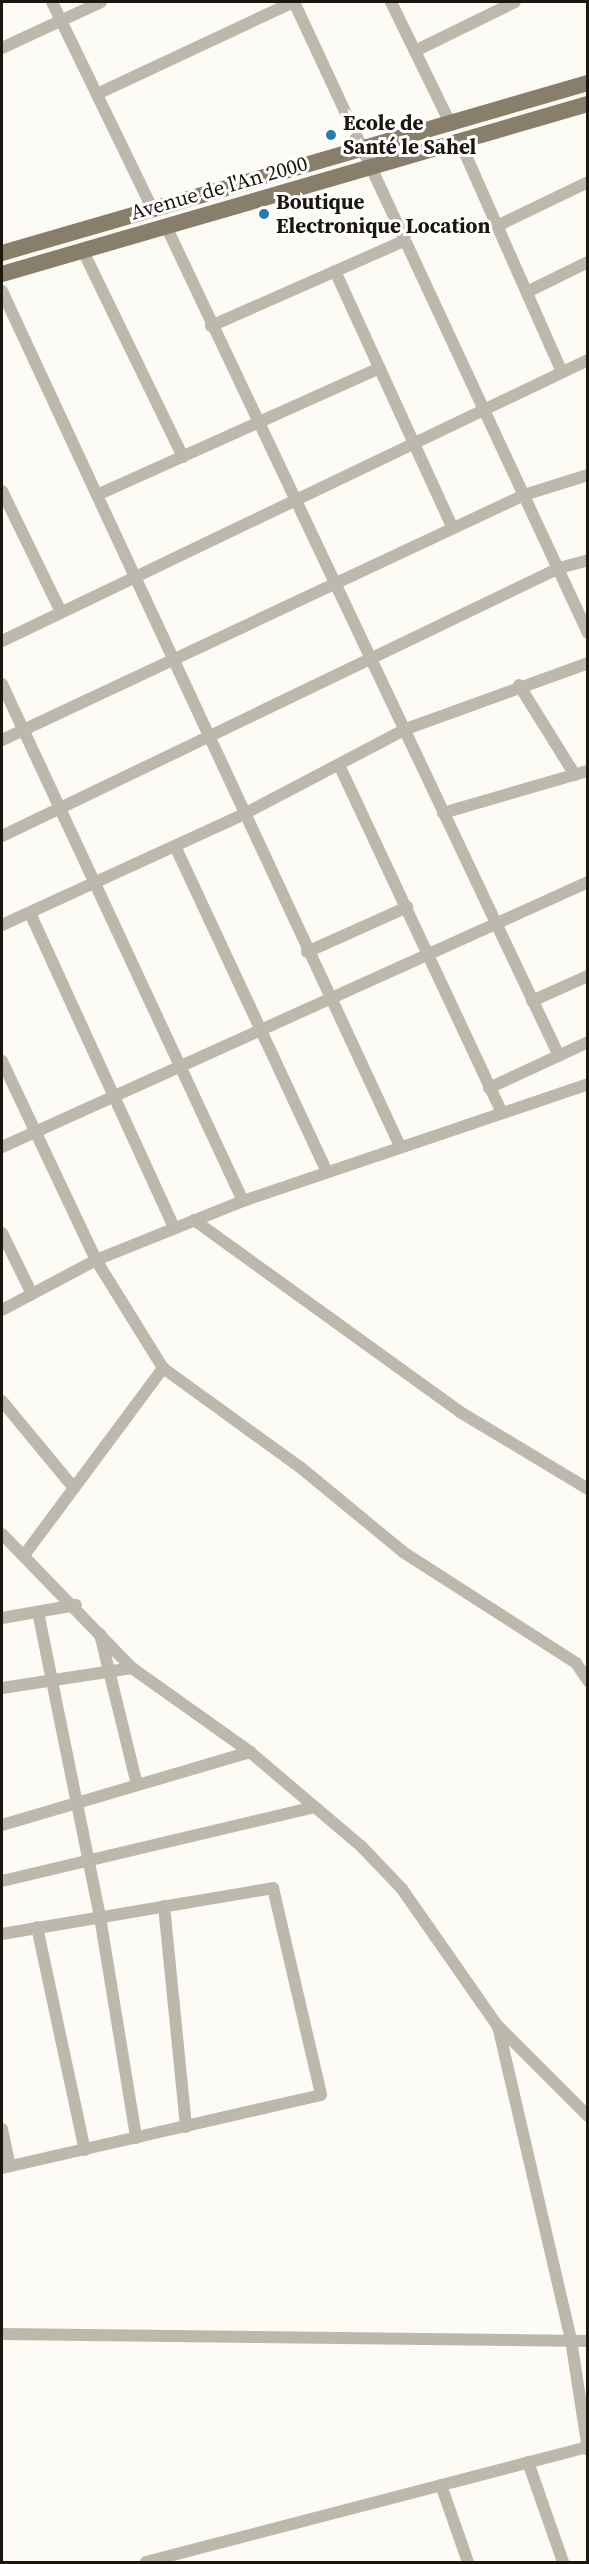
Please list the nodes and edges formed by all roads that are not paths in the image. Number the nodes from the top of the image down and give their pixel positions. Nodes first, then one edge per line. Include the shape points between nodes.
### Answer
1 (52, 2) edge
2 (101, 2) edge
3 (293, 2) edge
4 (391, 2) edge
5 (515, 2) edge
6 (498, 5) edge
7 (61, 20) junction
8 (2, 48) edge
9 (415, 51) junction
10 (588, 83) edge
11 (98, 94) junction
12 (588, 104) edge
13 (451, 125) junction
14 (460, 142) junction
15 (364, 150) junction
16 (372, 167) junction
17 (588, 182) edge
18 (153, 210) junction
19 (166, 226) junction
20 (497, 226) junction
21 (406, 240) junction
22 (83, 251) junction
23 (2, 253) edge
24 (588, 262) edge
25 (335, 271) junction
26 (2, 274) edge
27 (2, 291) edge
28 (527, 292) junction
29 (211, 326) junction
30 (588, 360) edge
31 (380, 368) junction
32 (562, 372) junction
33 (484, 409) junction
34 (258, 423) junction
35 (414, 443) junction
36 (183, 456) junction
37 (588, 476) edge
38 (2, 491) edge
39 (97, 495) junction
40 (524, 495) junction
41 (295, 500) junction
42 (452, 528) junction
43 (588, 560) edge
44 (559, 568) junction
45 (135, 577) junction
46 (334, 583) junction
47 (61, 612) junction
48 (588, 633) edge
49 (2, 641) edge
50 (173, 659) junction
51 (372, 661) junction
52 (588, 663) edge
53 (2, 684) edge
54 (519, 685) junction
55 (406, 729) junction
56 (23, 730) junction
57 (210, 737) junction
58 (2, 740) edge
59 (340, 767) junction
60 (588, 771) edge
61 (575, 775) junction
62 (60, 808) junction
63 (443, 813) junction
64 (244, 814) junction
65 (2, 836) edge
66 (175, 846) junction
67 (588, 882) edge
68 (94, 883) junction
69 (407, 907) junction
70 (30, 913) junction
71 (496, 923) junction
72 (2, 925) edge
73 (307, 952) junction
74 (430, 954) junction
75 (588, 976) edge
76 (330, 999) junction
77 (532, 1001) junction
78 (262, 1029) junction
79 (588, 1042) edge
80 (559, 1056) junction
81 (2, 1061) edge
82 (180, 1066) junction
83 (588, 1084) edge
84 (489, 1088) junction
85 (115, 1096) junction
86 (502, 1113) junction
87 (36, 1132) junction
88 (400, 1146) junction
89 (2, 1148) edge
90 (326, 1170) junction
91 (243, 1201) junction
92 (194, 1221) junction
93 (174, 1228) junction
94 (2, 1233) edge
95 (96, 1260) junction
96 (32, 1294) junction
97 (2, 1310) edge
98 (163, 1368) junction
99 (2, 1401) edge
100 (74, 1488) junction
101 (588, 1489) edge
102 (4, 1538) edge
103 (25, 1554) junction
104 (75, 1605) junction
105 (38, 1612) junction
106 (2, 1618) edge
107 (99, 1629) junction
108 (132, 1668) junction
109 (110, 1672) junction
110 (52, 1680) junction
111 (588, 1681) edge
112 (2, 1688) edge
113 (250, 1752) junction
114 (137, 1785) junction
115 (77, 1803) junction
116 (314, 1807) junction
117 (2, 1825) edge
118 (89, 1860) junction
119 (2, 1881) edge
120 (164, 1906) junction
121 (100, 1917) junction
122 (36, 1928) junction
123 (2, 1934) edge
124 (498, 2025) junction
125 (588, 2116) edge
126 (186, 2127) junction
127 (2, 2129) edge
128 (136, 2138) junction
129 (85, 2150) junction
130 (6, 2167) edge
131 (2, 2334) edge
132 (571, 2340) junction
133 (588, 2341) edge
134 (587, 2448) edge
135 (528, 2462) junction
136 (441, 2485) junction
137 (147, 2562) edge
138 (468, 2562) edge
139 (564, 2562) edge

1 - 7 street
2 - 7 street
3 - 11 street
3 - 15 street
4 - 9 street
5 - 6 street
6 - 9 street
7 - 8 street
7 - 11 street
9 - 13 street
10 - 13 main road, Avenue de l'An 2000
11 - 18 street
12 - 14 main road, Avenue de l'An 2000
13 - 15 main road, Avenue de l'An 2000
14 - 16 main road, Avenue de l'An 2000
14 - 20 street
15 - 16 street
15 - 18 main road, Avenue de l'An 2000
16 - 19 main road, Avenue de l'An 2000
16 - 21 street
17 - 20 street
18 - 23 main road, Avenue de l'An 2000
19 - 22 main road, Avenue de l'An 2000
19 - 29 street
20 - 28 street
21 - 25 street
21 - 33 street
22 - 26 main road, Avenue de l'An 2000
22 - 36 street
24 - 28 street
25 - 29 street
25 - 31 street
27 - 39 street
28 - 32 street
29 - 34 street
30 - 32 street
31 - 34 street
31 - 35 street
32 - 33 street
33 - 35 street
33 - 40 street
34 - 36 street
34 - 41 street
35 - 41 street
35 - 42 street
36 - 39 street
37 - 40 street
38 - 47 street
39 - 45 street
40 - 42 street
40 - 44 street
41 - 45 street
41 - 46 street
42 - 46 street
43 - 44 street
44 - 48 street
44 - 51 street
45 - 47 street
45 - 50 street
46 - 50 street
46 - 51 street
47 - 49 street
50 - 56 street
50 - 57 street
51 - 55 street
51 - 57 street
52 - 54 street
53 - 56 street
54 - 55 street
54 - 61 street
55 - 59 street
55 - 63 street
56 - 58 street
56 - 62 street
57 - 62 street
57 - 64 street
59 - 64 street
59 - 69 street
60 - 61 street
61 - 63 street
62 - 65 street
62 - 68 street
63 - 71 street
64 - 66 street
64 - 73 street
66 - 68 street
66 - 78 street
67 - 71 street
68 - 70 street
68 - 82 street
69 - 73 street
69 - 74 street
70 - 72 street
70 - 85 street
71 - 74 street
71 - 77 street
73 - 76 street
74 - 76 street
74 - 84 street
75 - 77 street
76 - 78 street
76 - 88 street
77 - 80 street
78 - 82 street
78 - 90 street
79 - 80 street
80 - 84 street
81 - 87 street
82 - 85 street
82 - 91 street
83 - 86 street
84 - 86 street
85 - 87 street
85 - 93 street
86 - 88 street
87 - 89 street
87 - 95 street
88 - 90 street
90 - 91 street
91 - 92 street
92 - 93 street
92 - 101 street via 460,1412
93 - 95 street
94 - 96 street
95 - 96 street
95 - 98 street
96 - 97 street
98 - 100 street
98 - 111 street via 300,1467 403,1552 576,1663
99 - 100 street
100 - 103 street
102 - 103 street
103 - 104 street
104 - 105 street
104 - 107 street
105 - 106 street
105 - 110 street
107 - 108 street
107 - 109 street
108 - 109 street
108 - 113 street
109 - 110 street
109 - 114 street
110 - 112 street
110 - 115 street
113 - 114 street
113 - 116 street
114 - 115 street
115 - 117 street
115 - 118 street
116 - 118 street
116 - 124 street via 402,1889
118 - 119 street
118 - 121 street
120 - 121 street
120 - 126 street
120 - 126 street via 273,1888 321,2095
121 - 122 street
121 - 128 street
122 - 123 street
122 - 129 street
124 - 125 street
124 - 132 street
126 - 128 street
127 - 130 street
128 - 129 street
129 - 130 street
131 - 132 street
132 - 133 street
132 - 134 street
134 - 135 street
135 - 136 street
135 - 139 street
136 - 137 street
136 - 138 street

